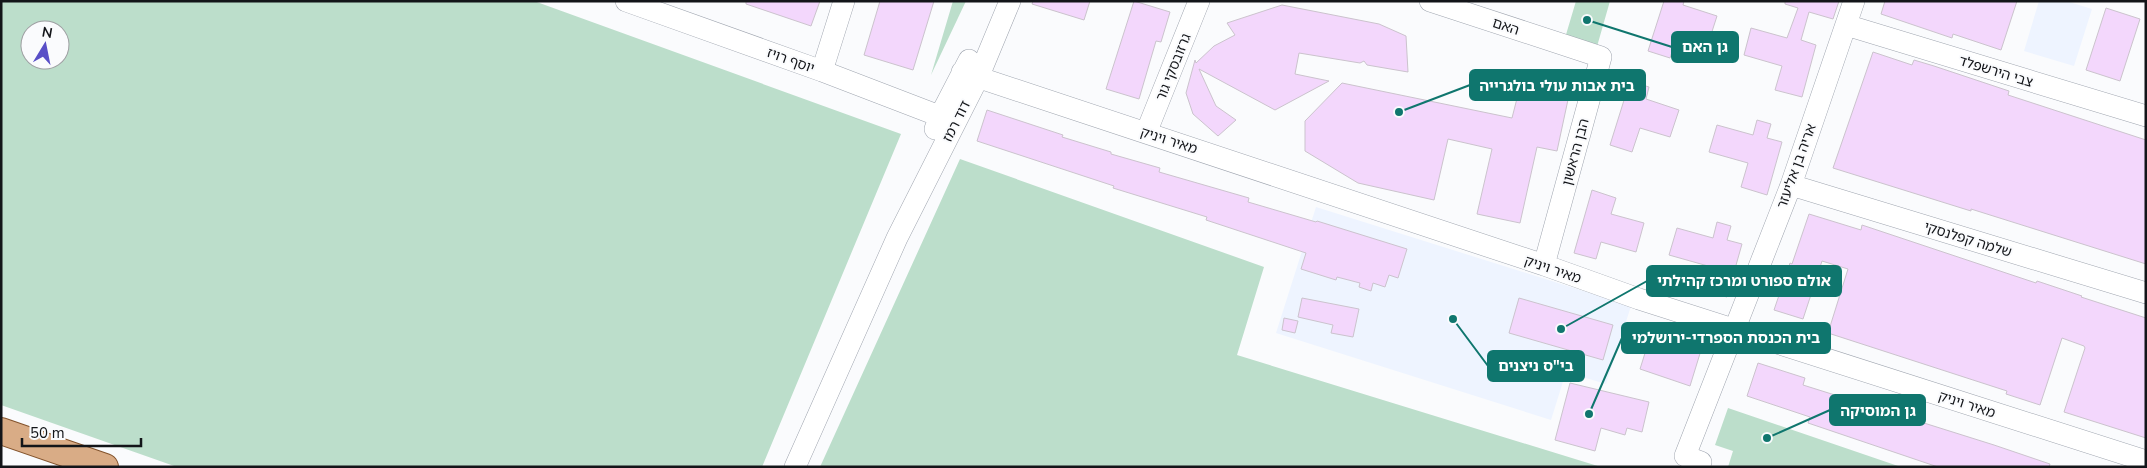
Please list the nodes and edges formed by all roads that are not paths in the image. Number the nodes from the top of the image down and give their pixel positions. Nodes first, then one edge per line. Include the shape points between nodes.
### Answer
1 (626, 1) edge
2 (844, 1) edge
3 (1002, 1) edge
4 (1010, 1) edge
5 (1199, 1) edge
6 (1430, 1) edge
7 (1854, 1) edge
8 (1846, 25) junction
9 (1574, 48) joint
10 (822, 71) junction
11 (970, 75) junction
12 (2146, 116) edge
13 (948, 119) junction
14 (1146, 133) junction
15 (1791, 185) junction
16 (1544, 265) junction
17 (2146, 293) edge
18 (1733, 328) junction
19 (1, 431) edge
20 (2146, 461) edge
21 (1701, 462) dead end
22 (105, 467) edge
23 (795, 467) edge

1 - 10 street, יוסף רויז
2 - 10 street
3 - 11 street, דוד רמז
4 - 11 street, דוד רמז
5 - 14 street, גרזובסקי גור
6 - 9 street, האם
7 - 8 street, אריה בן אליעזר
8 - 12 street, צבי הירשפלד
8 - 15 street, אריה בן אליעזר
9 - 16 street, הבן הראשון via 1601,57
10 - 13 street, יוסף רויז
11 - 13 street, דוד רמז
11 - 14 street, מאיר ויניק
13 - 23 street, דוד רמז
14 - 16 street, מאיר ויניק
15 - 17 street, שלמה קפלנסקי
15 - 18 street, אריה בן אליעזר
16 - 18 street, מאיר ויניק
18 - 20 street, מאיר ויניק
18 - 21 street, אריה בן אליעזר via 1685,456
19 - 22 main road

